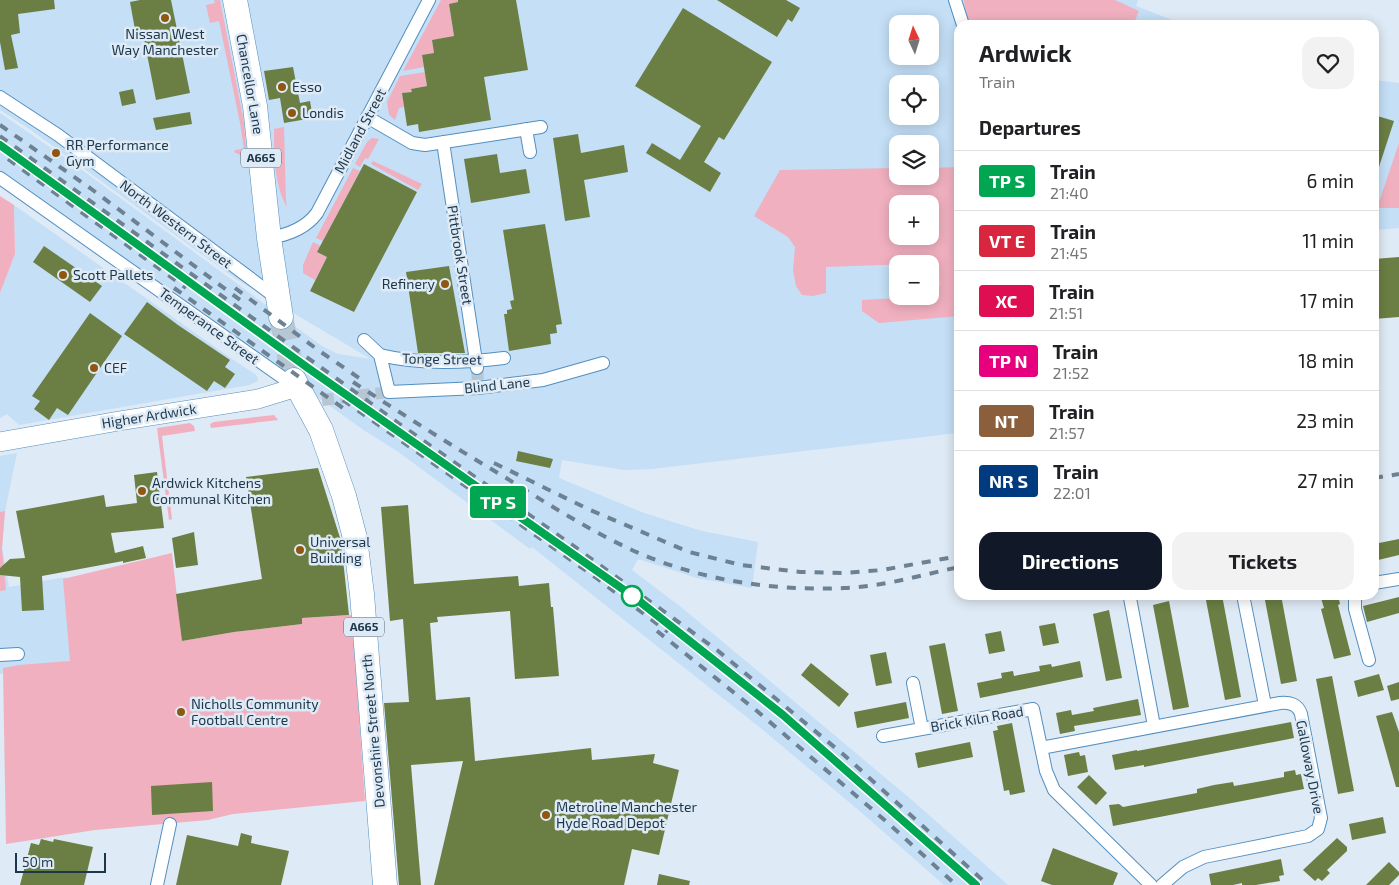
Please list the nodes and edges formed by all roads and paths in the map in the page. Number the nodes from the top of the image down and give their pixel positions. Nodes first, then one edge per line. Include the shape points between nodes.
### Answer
1 (235, 0) edge
2 (429, 0) edge
3 (955, 0) edge
4 (961, 20) edge
5 (0, 97) edge
6 (367, 117) junction
7 (541, 127) dead end
8 (526, 129) junction
9 (443, 142) junction
10 (530, 152) dead end
11 (0, 178) edge
12 (269, 238) junction
13 (280, 308) joint
14 (364, 340) dead end
15 (380, 355) junction
16 (504, 358) dead end
17 (603, 363) dead end
18 (477, 364) junction
19 (304, 393) junction
20 (0, 442) edge
21 (1399, 579) edge
22 (1379, 582) edge
23 (1130, 600) edge
24 (1244, 600) edge
25 (1355, 600) edge
26 (18, 654) dead end
27 (0, 655) edge
28 (1369, 660) dead end
29 (913, 682) dead end
30 (1265, 705) junction
31 (1154, 726) junction
32 (922, 729) junction
33 (883, 736) dead end
34 (1041, 748) junction
35 (170, 824) dead end
36 (157, 885) edge
37 (385, 885) edge
38 (1151, 885) edge
39 (1162, 885) edge

1 - 12 highway, Chancellor Lane / A665 via 255,106
2 - 6 street, Midland Street
3 - 4 street
5 - 13 street, North Western Street via 58,135
6 - 9 street via 412,143
6 - 12 street, Midland Street via 310,222
7 - 8 street
8 - 9 street
8 - 10 street
9 - 18 street, Pittbrook Street
11 - 19 street, Temperance Street
12 - 13 highway, Chancellor Lane / A665
14 - 15 street
15 - 17 street, Blind Lane via 389,392 544,380
15 - 18 street, Tonge Street
16 - 18 street, Tonge Street
19 - 20 street, Higher Ardwick
19 - 37 highway, Devonshire Street North / A665 via 335,469 355,538
21 - 22 street
23 - 31 street
24 - 30 street
25 - 28 street
26 - 27 street
29 - 32 street
30 - 31 street, Galloway Drive
30 - 39 street, Galloway Drive via 1286,702 1300,710 1321,818 1318,830 1308,836 1204,857 1183,867
31 - 34 street, Galloway Drive
32 - 33 street, Brick Kiln Road
32 - 34 street, Brick Kiln Road via 1033,709
34 - 38 street, Brick Kiln Road via 1054,790
35 - 36 street

